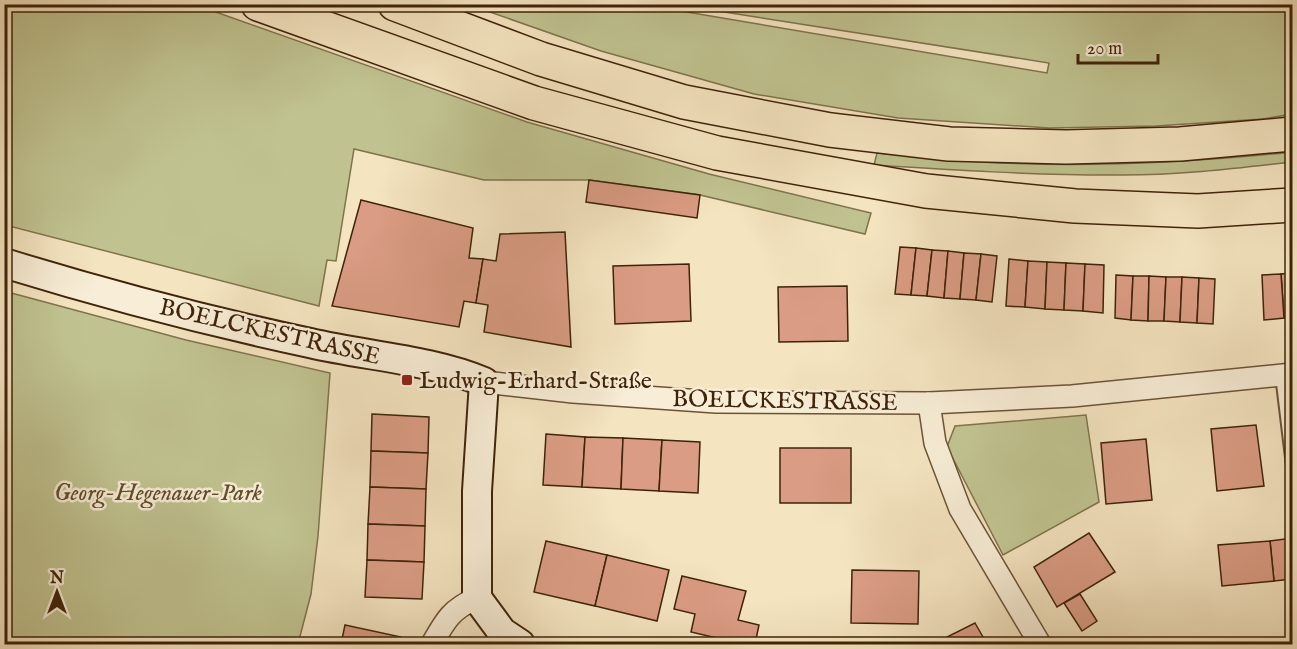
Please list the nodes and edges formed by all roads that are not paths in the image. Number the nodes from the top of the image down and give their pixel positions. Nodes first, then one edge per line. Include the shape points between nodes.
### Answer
1 (258, 4) edge
2 (396, 4) edge
3 (1293, 134) edge
4 (1293, 205) edge
5 (4, 263) edge
6 (1287, 374) edge
7 (484, 382) junction
8 (928, 403) junction
9 (1293, 466) edge
10 (477, 598) junction
11 (432, 645) edge
12 (519, 645) edge
13 (1040, 645) edge

1 - 4 highway via 534,103 717,153 926,191 1075,206 1198,211
2 - 3 highway via 541,58 684,102 830,130 949,144 1066,147 1180,144
5 - 7 street, BOELCKESTRASSE via 233,326 461,372
6 - 8 street, BOELCKESTRASSE via 1072,396
6 - 9 lane
7 - 8 street, BOELCKESTRASSE via 716,402
7 - 10 street via 477,491
8 - 13 street via 935,443 960,509
10 - 11 street via 460,605 447,617
10 - 12 street via 502,632

